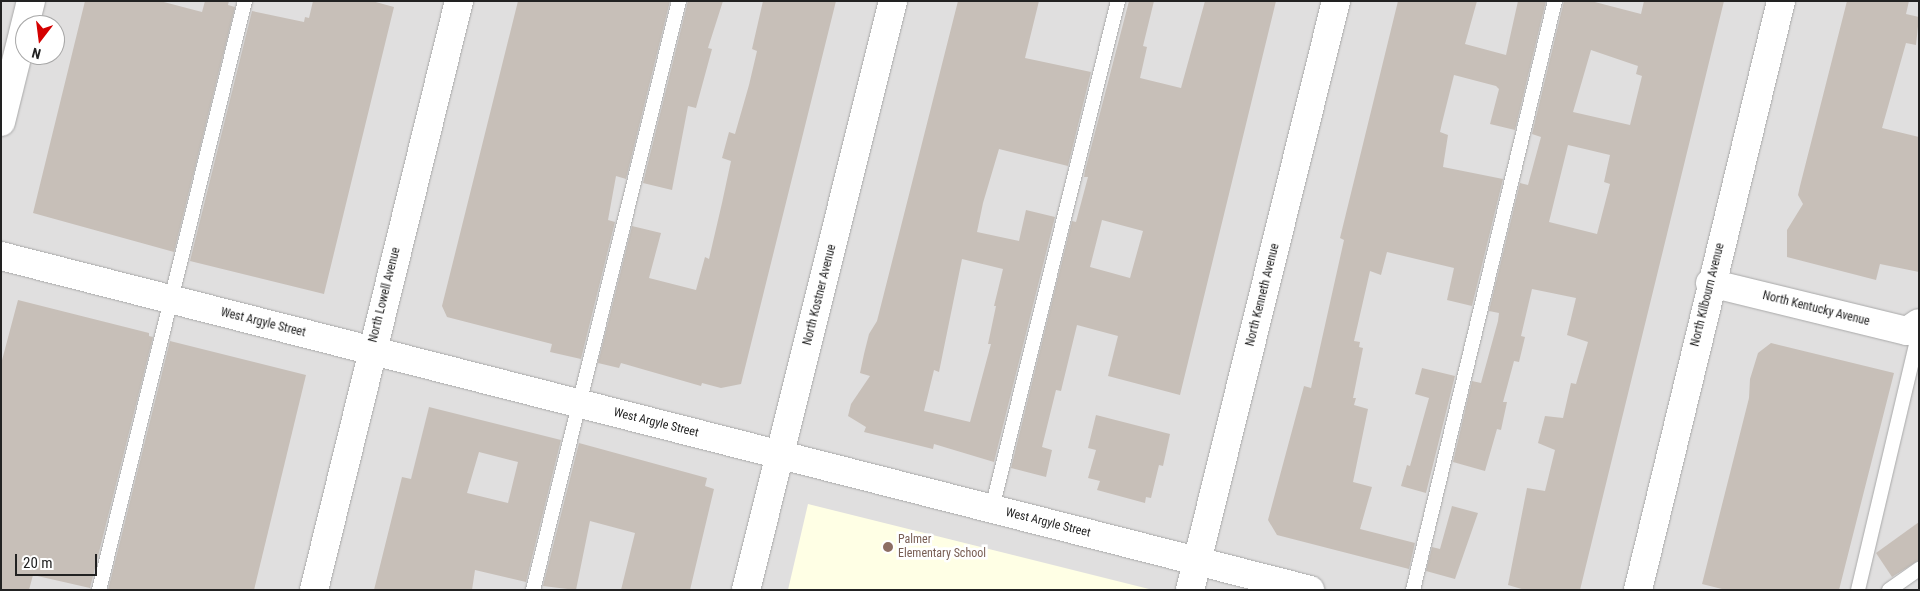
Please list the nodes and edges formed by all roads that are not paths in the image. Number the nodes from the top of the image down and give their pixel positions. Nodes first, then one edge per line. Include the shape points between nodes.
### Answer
1 (31, 1) edge
2 (245, 1) edge
3 (459, 1) edge
4 (679, 1) edge
5 (894, 1) edge
6 (1118, 1) edge
7 (1336, 1) edge
8 (1555, 1) edge
9 (1781, 1) edge
10 (1, 122) edge
11 (1, 256) edge
12 (1710, 283) junction
13 (170, 299) junction
14 (1919, 323) edge
15 (1919, 332) edge
16 (371, 350) junction
17 (580, 404) junction
18 (780, 454) junction
19 (992, 508) junction
20 (1197, 561) junction
21 (1919, 570) edge
22 (99, 590) edge
23 (314, 590) edge
24 (533, 590) edge
25 (746, 590) edge
26 (1190, 590) edge
27 (1310, 590) edge
28 (1413, 590) edge
29 (1638, 590) edge
30 (1858, 590) edge
31 (1889, 590) edge

1 - 10 street
2 - 13 lane
3 - 16 street, North Lowell Avenue
4 - 17 lane
5 - 18 street, North Kostner Avenue
6 - 19 lane
7 - 20 street, North Kenneth Avenue
8 - 28 lane
9 - 12 street, North Kilbourn Avenue
11 - 13 street, West Argyle Street
12 - 14 street, North Kentucky Avenue via 1907,330
12 - 29 street, North Kilbourn Avenue
13 - 16 street, West Argyle Street
13 - 22 lane
15 - 30 lane
16 - 17 street, West Argyle Street
16 - 23 street, North Lowell Avenue
17 - 18 street, West Argyle Street
17 - 24 lane
18 - 19 street, West Argyle Street
18 - 25 street, North Kostner Avenue
19 - 20 street, West Argyle Street
20 - 26 street, North Kenneth Avenue
20 - 27 street, West Argyle Street
21 - 31 lane

